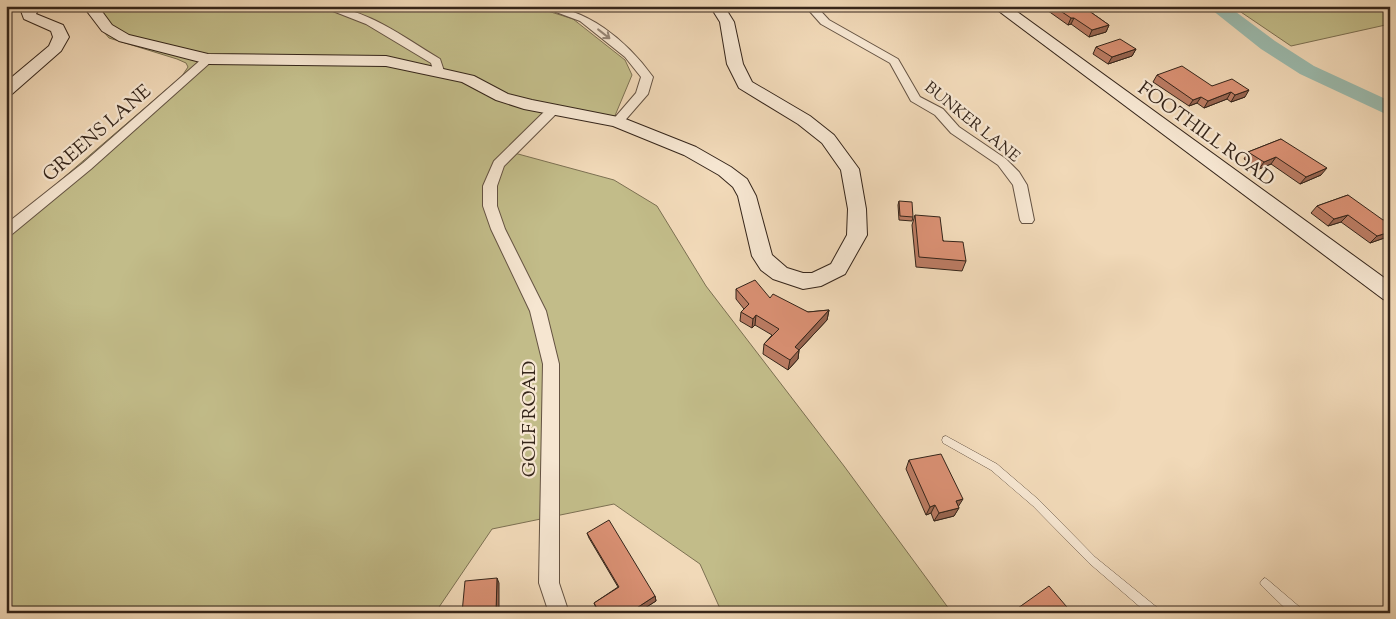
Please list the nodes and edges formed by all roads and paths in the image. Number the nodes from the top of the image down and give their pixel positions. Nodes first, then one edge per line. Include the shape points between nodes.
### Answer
1 (33, 6) edge
2 (90, 6) edge
3 (325, 6) edge
4 (545, 6) edge
5 (717, 6) edge
6 (810, 6) edge
7 (999, 6) edge
8 (208, 59) junction
9 (438, 71) junction
10 (12, 80) edge
11 (6, 91) edge
12 (553, 108) junction
13 (617, 122) junction
14 (1028, 220) dead end
15 (6, 232) edge
16 (1390, 293) edge
17 (946, 440) dead end
18 (1265, 583) dead end
19 (559, 613) edge
20 (1155, 613) edge
21 (1298, 613) edge

1 - 10 street via 28,11 29,16 58,28 61,37 56,48
2 - 8 street via 107,28 124,38
3 - 9 street via 370,22 436,61
4 -> 13 street via 584,19 629,55 647,77 642,94
5 - 13 street via 727,22 735,64 745,85 828,139 850,169 857,209 857,236 838,269 814,280 803,281 780,274 762,256 747,196 740,183 690,151
6 - 14 street, BUNKER LANE via 825,22 894,61 915,99 939,112 955,130 1002,162 1020,185
7 - 16 street, FOOTHILL ROAD
8 - 9 street via 356,59
8 - 15 street, GREENS LANE via 87,166
9 - 12 street via 468,79 502,97
10 - 11 street
12 - 13 street
12 - 19 street, GOLF ROAD via 498,164 490,186 490,206 538,311 551,364 549,583
17 - 20 lane via 994,467 1092,560
18 - 21 lane

